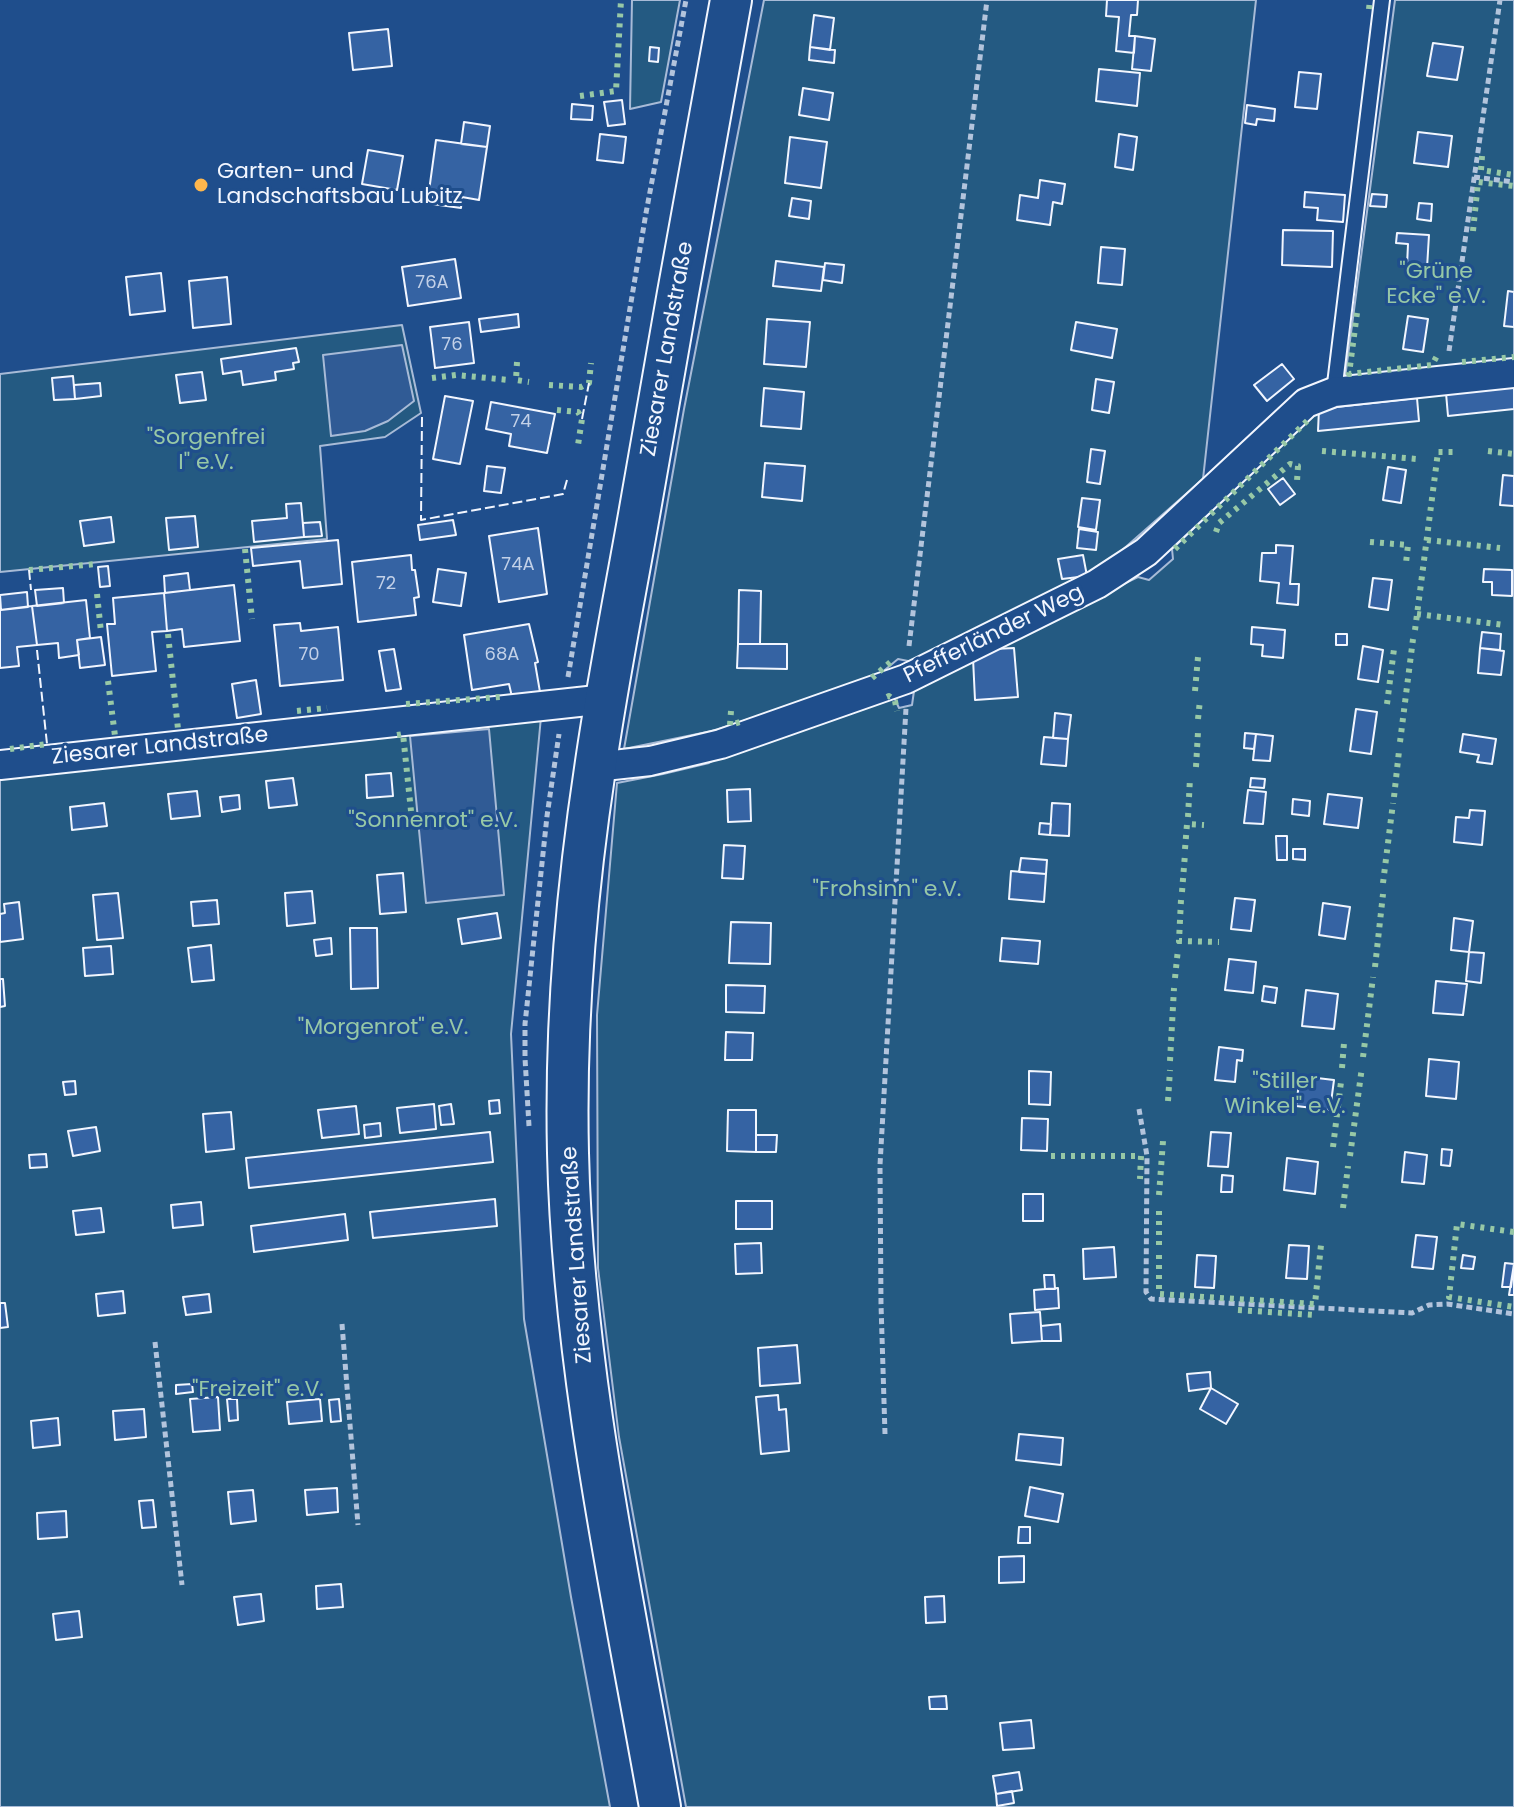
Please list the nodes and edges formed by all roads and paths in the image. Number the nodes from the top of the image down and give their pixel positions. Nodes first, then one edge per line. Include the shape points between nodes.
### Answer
1 (731, 0) edge
2 (987, 0) edge
3 (1382, 0) edge
4 (1500, 0) edge
5 (1474, 177) junction
6 (1514, 182) edge
7 (1447, 365) dead end
8 (1514, 373) edge
9 (1334, 392) junction
10 (907, 660) dead end
11 (606, 699) junction
12 (906, 707) dead end
13 (0, 765) edge
14 (595, 767) junction
15 (1139, 1109) dead end
16 (1514, 1314) edge
17 (342, 1324) dead end
18 (155, 1342) dead end
19 (885, 1434) dead end
20 (358, 1525) dead end
21 (182, 1585) dead end
22 (660, 1807) edge

1 - 11 main road, Ziesarer Landstraße
2 - 10 path
3 - 9 lane
4 - 5 path
5 - 6 path
5 - 7 path
8 - 9 street, Pfefferländer Weg
9 - 14 street, Pfefferländer Weg via 1306,403 1146,552 1097,584 906,679 721,744
11 - 13 street, Ziesarer Landstraße
11 - 14 main road, Ziesarer Landstraße
12 - 19 path via 880,1165
14 - 22 main road, Ziesarer Landstraße via 570,1022 568,1153 577,1299 596,1441
15 - 16 path via 1147,1156 1146,1292 1151,1299 1412,1313 1447,1304
17 - 20 path
18 - 21 path

